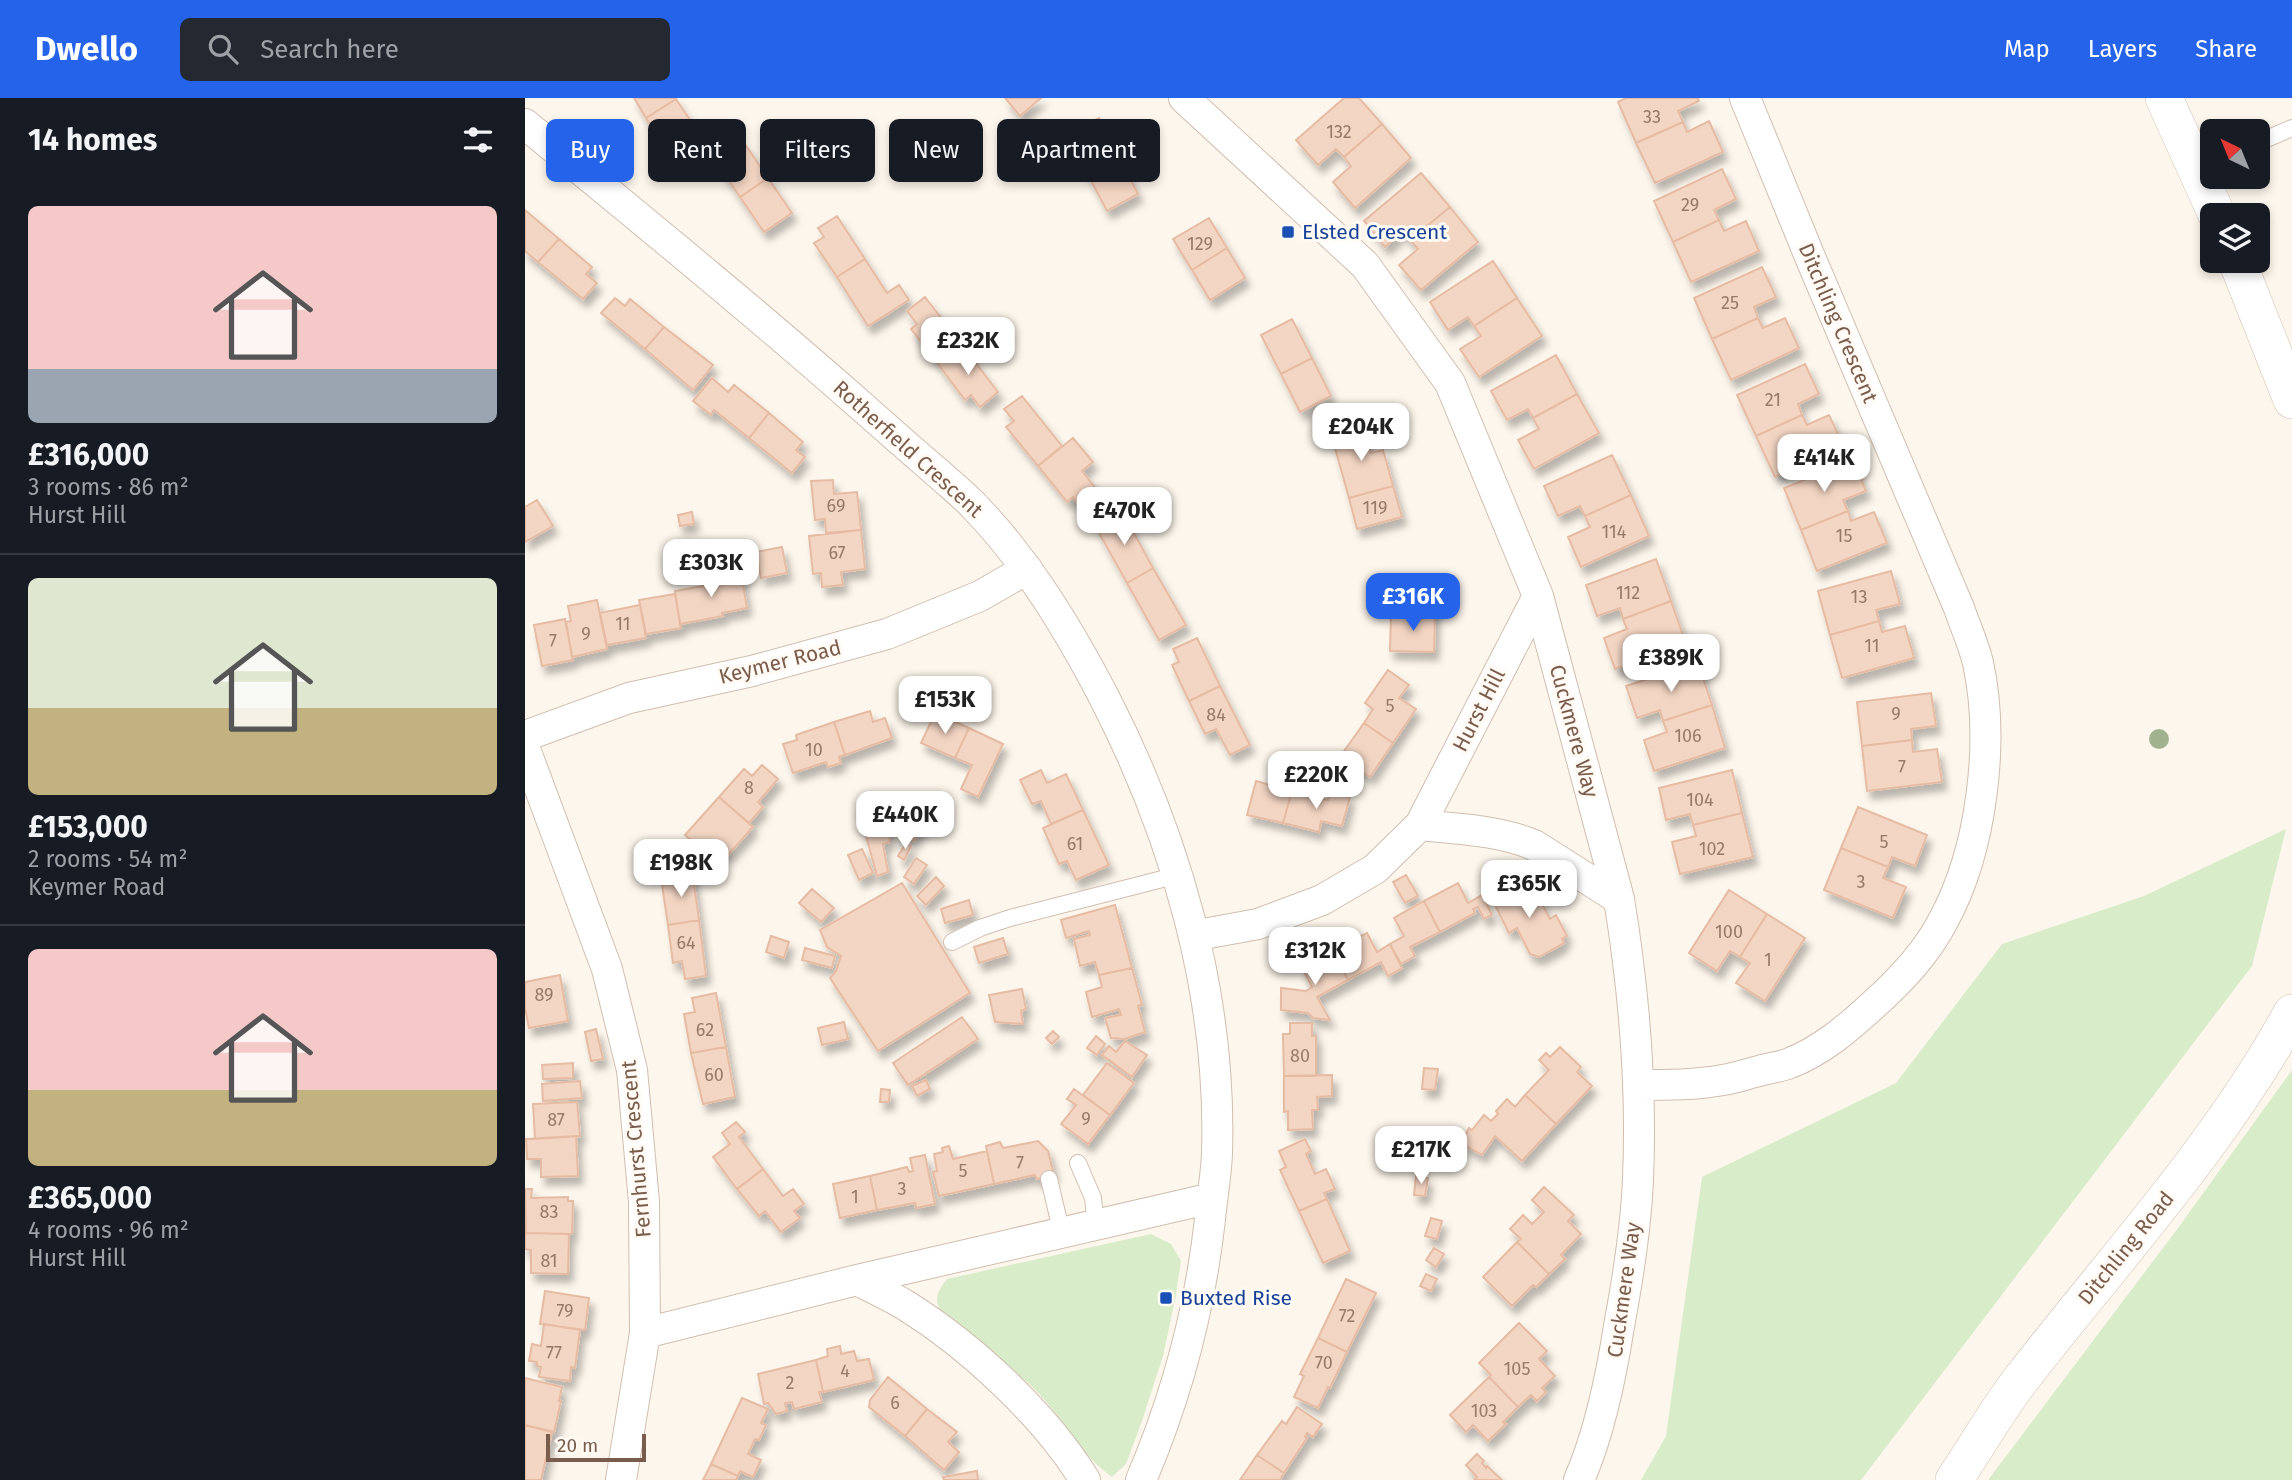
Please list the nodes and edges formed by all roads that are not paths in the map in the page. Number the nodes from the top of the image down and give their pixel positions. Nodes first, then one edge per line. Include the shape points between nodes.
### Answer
1 (1745, 98) edge
2 (2164, 98) edge
3 (1186, 99) edge
4 (525, 124) edge
5 (2292, 128) edge
6 (2270, 137) edge
7 (2200, 160) edge
8 (2242, 273) edge
9 (2292, 400) edge
10 (1027, 569) junction
11 (1538, 596) junction
12 (525, 736) edge
13 (525, 749) edge
14 (1420, 825) junction
15 (1178, 875) junction
16 (1619, 899) junction
17 (1194, 938) junction
18 (953, 942) dead end
19 (2292, 1013) edge
20 (1639, 1085) junction
21 (1078, 1163) dead end
22 (1049, 1179) dead end
23 (1212, 1198) junction
24 (1096, 1225) junction
25 (1062, 1234) junction
26 (857, 1280) junction
27 (645, 1333) junction
28 (621, 1480) edge
29 (1085, 1480) edge
30 (1141, 1480) edge
31 (1579, 1480) edge
32 (1954, 1480) edge

1 - 20 street, Ditchling Crescent via 1959,608 1977,662 1987,756 1956,895 1924,952 1900,980 1855,1022 1790,1063 1723,1080
2 - 7 street
3 - 11 street, Cuckmere Way via 1365,265 1450,383
4 - 10 street, Rotherfield Crescent via 965,497
5 - 6 lane
8 - 9 street
10 - 12 street, Keymer Road via 980,596 887,634 629,698
10 - 15 street, Rotherfield Crescent via 1079,648 1123,734
11 - 14 street, Hurst Hill
11 - 16 street, Cuckmere Way
13 - 27 street, Fernhurst Crescent via 607,970 632,1070 644,1202
14 - 16 street via 1521,840
14 - 17 street, Hurst Hill via 1375,869 1322,900 1258,924
15 - 17 street, Rotherfield Crescent
15 - 18 lane via 1010,918
16 - 20 street, Cuckmere Way
17 - 23 street, Rotherfield Crescent via 1210,1027 1216,1107
19 - 32 street, Ditchling Road via 2219,1131 2020,1380
20 - 31 street, Cuckmere Way via 1638,1181 1627,1279 1610,1380
21 - 24 lane via 1093,1198
22 - 25 lane
23 - 24 street
23 - 30 street, Rotherfield Crescent via 1204,1273 1178,1382
24 - 25 street
25 - 26 street
26 - 27 street
26 - 29 street via 904,1304 995,1374
27 - 28 street, Fernhurst Crescent

